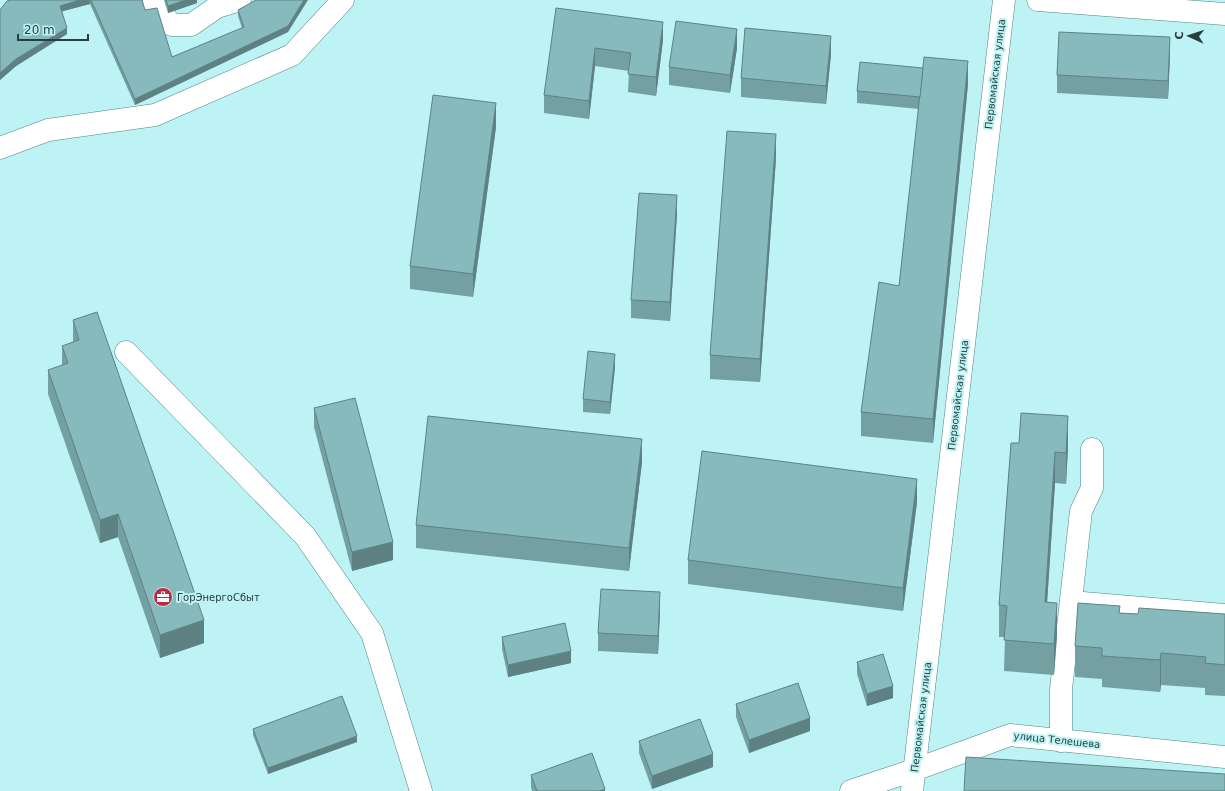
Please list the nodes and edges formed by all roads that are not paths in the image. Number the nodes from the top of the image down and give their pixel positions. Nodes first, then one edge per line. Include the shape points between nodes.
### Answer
1 (150, 0) edge
2 (240, 0) edge
3 (343, 0) edge
4 (1004, 0) edge
5 (1038, 0) edge
6 (215, 4) edge
7 (1225, 14) edge
8 (0, 148) edge
9 (126, 352) dead end
10 (1092, 449) dead end
11 (1071, 602) junction
12 (1225, 615) edge
13 (1062, 741) junction
14 (1225, 757) edge
15 (913, 781) edge
16 (421, 791) edge
17 (851, 791) edge

1 - 6 street via 172,25 191,25
2 - 6 street
3 - 8 street via 292,56 155,115 48,130
4 - 15 street, Первомайская улица
5 - 7 street
9 - 16 street via 305,536 372,633
10 - 11 street via 1092,488 1081,511
11 - 12 street
11 - 13 street via 1061,689
13 - 14 street, улица Телешева
13 - 15 street, улица Телешева via 1010,735
15 - 17 street, улица Телешева

